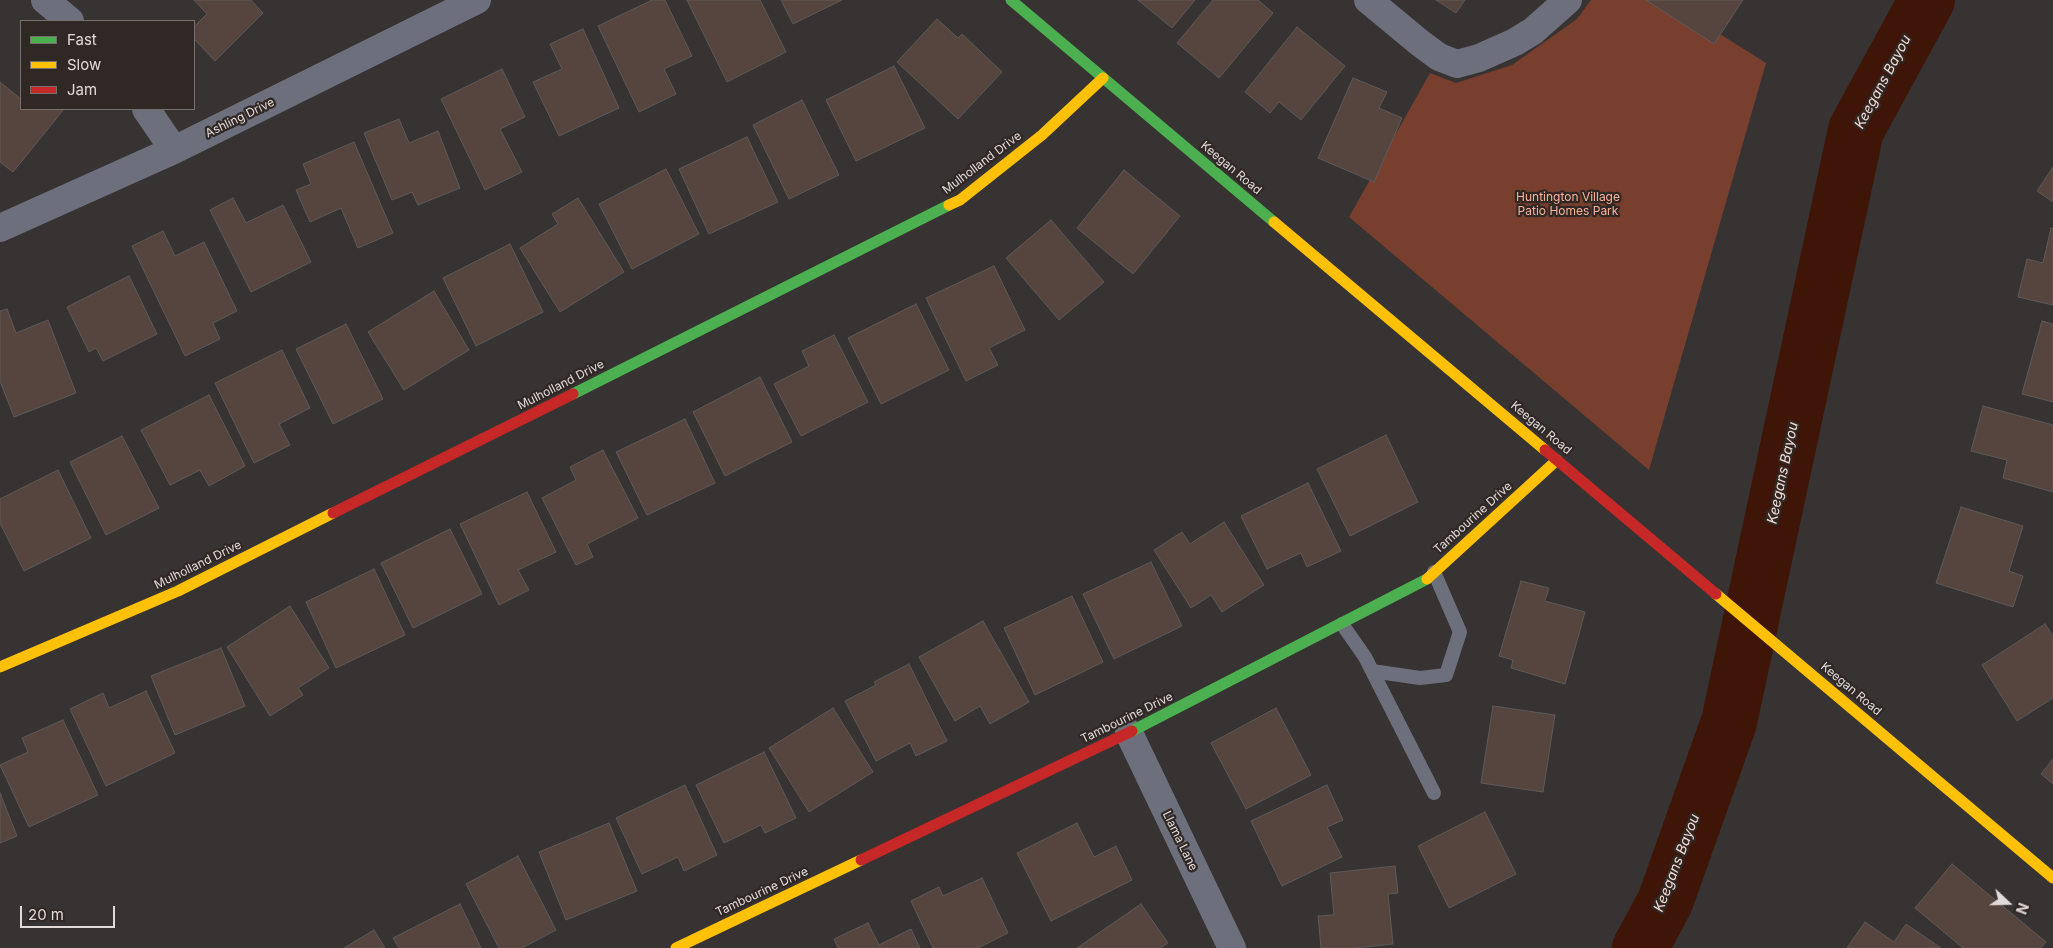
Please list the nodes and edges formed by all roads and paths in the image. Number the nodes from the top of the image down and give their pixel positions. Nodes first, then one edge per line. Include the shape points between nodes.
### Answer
1 (45, 0) edge
2 (477, 0) edge
3 (1011, 0) edge
4 (1368, 0) edge
5 (1568, 0) edge
6 (69, 20) edge
7 (1103, 78) junction
8 (147, 110) edge
9 (174, 150) junction
10 (0, 228) edge
11 (1557, 460) junction
12 (1434, 572) junction
13 (1342, 624) junction
14 (0, 667) edge
15 (1372, 671) junction
16 (1129, 733) junction
17 (1434, 793) dead end
18 (2053, 878) edge
19 (676, 948) edge
20 (1232, 948) edge

1 - 6 street
2 - 9 street, Ashling Drive
3 - 7 street, Keegan Road
4 - 5 street via 1439,57 1458,64 1479,58 1533,31
7 - 11 street, Keegan Road
7 - 14 street, Mulholland Drive via 1042,135 960,200 178,591
8 - 9 street
9 - 10 street, Ashling Drive
11 - 12 street, Tambourine Drive
11 - 18 street, Keegan Road
12 - 13 street, Tambourine Drive via 1423,583
12 - 15 lane via 1460,632 1446,675 1420,678
13 - 15 lane
13 - 16 street, Tambourine Drive
15 - 17 lane
16 - 19 street, Tambourine Drive
16 - 20 street, Llama Lane

